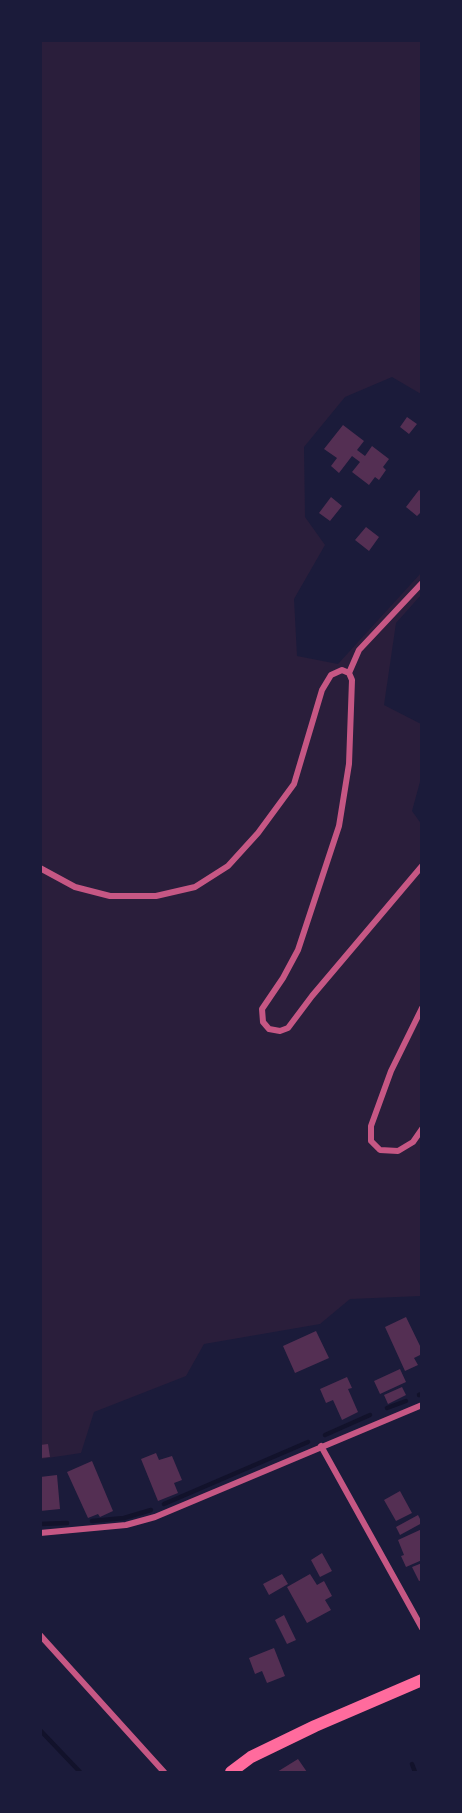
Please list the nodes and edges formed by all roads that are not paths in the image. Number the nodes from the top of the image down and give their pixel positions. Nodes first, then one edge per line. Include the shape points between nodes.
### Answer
1 (422, 583) edge
2 (349, 673) junction
3 (422, 866) edge
4 (40, 868) edge
5 (422, 1008) edge
6 (422, 1129) edge
7 (422, 1405) edge
8 (321, 1446) junction
9 (40, 1533) edge
10 (422, 1628) edge
11 (40, 1635) edge
12 (422, 1680) edge
13 (164, 1773) edge
14 (231, 1773) edge

1 - 2 street via 359,650
2 - 3 street via 349,764 339,826 298,950 262,1009 263,1022 269,1029 288,1028
2 - 4 street via 342,670 331,675 322,690 294,784 228,866 195,887 156,896 110,896 75,887
5 - 6 street via 391,1071 371,1126 371,1141 380,1150 398,1151 413,1142
7 - 8 street
8 - 9 street via 155,1517 126,1525
8 - 10 street
11 - 13 street
12 - 14 main road via 251,1757

